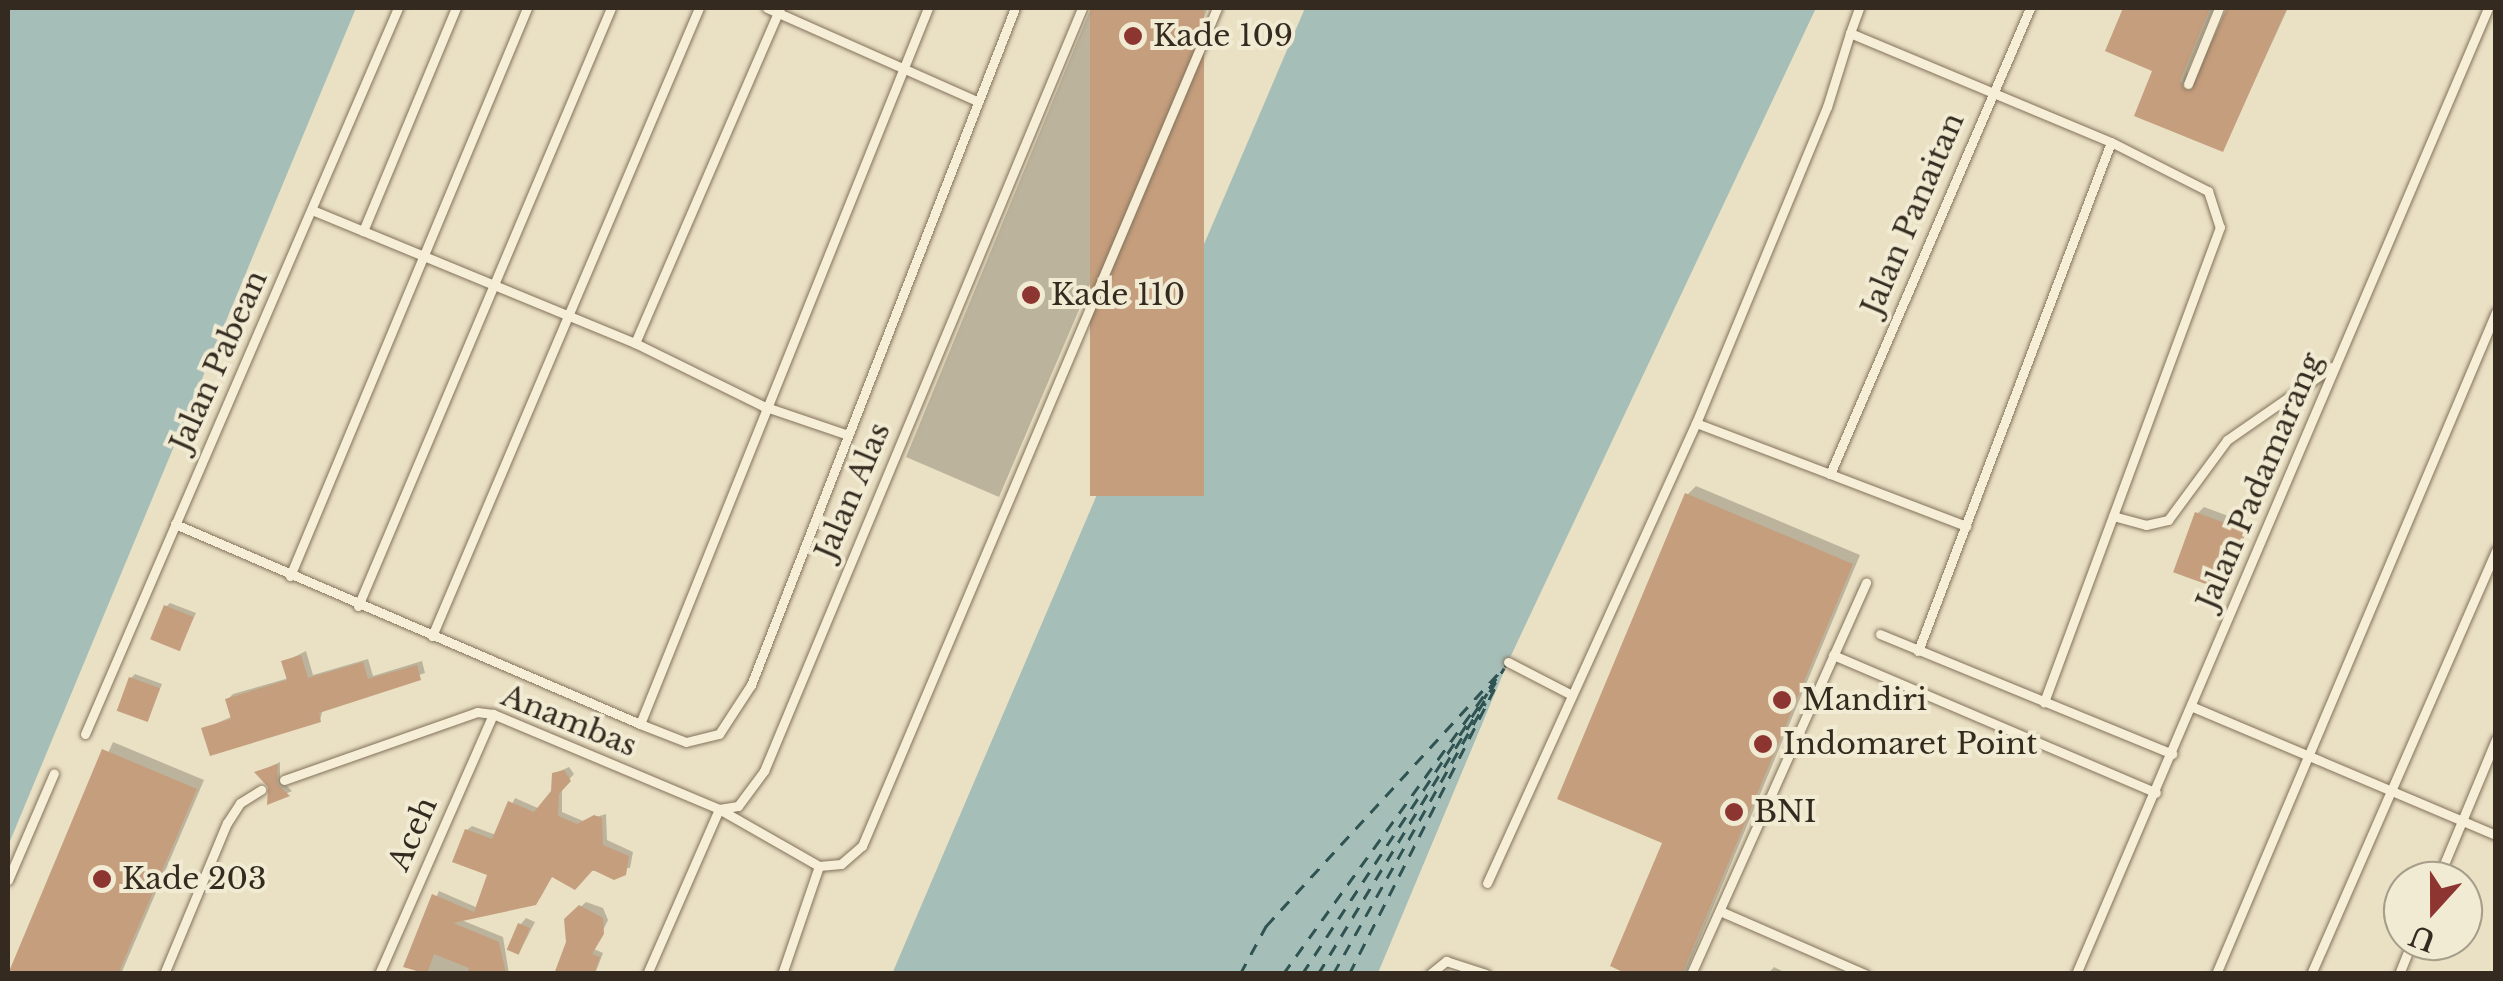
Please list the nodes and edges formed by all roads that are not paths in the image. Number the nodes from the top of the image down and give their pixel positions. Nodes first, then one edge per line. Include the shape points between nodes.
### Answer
1 (398, 8) edge
2 (456, 8) edge
3 (527, 8) edge
4 (611, 8) edge
5 (698, 8) edge
6 (928, 8) edge
7 (1014, 8) edge
8 (1082, 8) edge
9 (1217, 8) edge
10 (1859, 8) edge
11 (2030, 8) edge
12 (2220, 8) edge
13 (2488, 8) edge
14 (775, 9) edge
15 (1850, 32) junction
16 (898, 71) junction
17 (2188, 84) dead end
18 (1991, 93) junction
19 (978, 102) junction
20 (2110, 142) junction
21 (312, 210) junction
22 (363, 232) junction
23 (420, 253) junction
24 (490, 285) junction
25 (2496, 312) edge
26 (564, 315) junction
27 (635, 343) junction
28 (2334, 365) junction
29 (763, 406) junction
30 (1696, 423) junction
31 (848, 435) junction
32 (1830, 474) junction
33 (2113, 516) junction
34 (175, 524) junction
35 (1966, 526) junction
36 (2496, 550) edge
37 (290, 576) junction
38 (1866, 582) dead end
39 (358, 606) junction
40 (1880, 634) dead end
41 (432, 636) junction
42 (1918, 651) junction
43 (1832, 654) junction
44 (1508, 662) dead end
45 (1568, 693) junction
46 (2044, 702) junction
47 (2192, 707) junction
48 (493, 714) junction
49 (640, 724) junction
50 (85, 734) dead end
51 (2496, 738) edge
52 (2172, 754) junction
53 (2308, 757) junction
54 (54, 773) dead end
55 (284, 780) dead end
56 (262, 790) dead end
57 (2156, 793) junction
58 (2390, 794) junction
59 (719, 809) junction
60 (2462, 820) junction
61 (2496, 835) edge
62 (2445, 861) edge
63 (819, 866) junction
64 (8, 880) edge
65 (1487, 883) dead end
66 (1720, 911) junction
67 (1484, 973) edge
68 (164, 974) edge
69 (379, 974) edge
70 (647, 974) edge
71 (782, 974) edge
72 (1430, 974) edge
73 (1691, 974) edge
74 (1865, 974) edge
75 (2076, 974) edge
76 (2216, 974) edge
77 (2311, 974) edge

1 - 21 lane, Jalan Pabean
2 - 22 lane
3 - 23 lane
4 - 24 lane
5 - 26 lane
6 - 16 lane
7 - 19 lane
8 - 59 lane, Jalan Alas via 764,771 738,806
9 - 63 lane via 862,846 841,864
10 - 15 lane
11 - 18 lane, Jalan Panaitan
12 - 17 lane
13 - 28 lane, Jalan Padamarang
14 - 16 lane
14 - 27 lane
15 - 18 lane
15 - 30 lane via 1827,107
16 - 19 lane
16 - 29 lane
18 - 20 lane
18 - 32 lane, Jalan Panaitan
19 - 31 lane
20 - 33 lane via 2208,192 2220,214
20 - 35 lane
21 - 22 lane
21 - 34 lane, Jalan Pabean
22 - 23 lane
23 - 24 lane
23 - 37 lane
24 - 26 lane
24 - 39 lane
25 - 53 lane
26 - 27 lane
26 - 41 lane
27 - 29 lane
28 - 33 lane via 2227,440 2168,520 2146,525
28 - 47 lane, Jalan Padamarang
29 - 31 lane
29 - 49 lane
30 - 32 lane
30 - 45 lane
31 - 49 lane via 739,712 704,742
32 - 35 lane
33 - 46 lane
34 - 37 lane
34 - 50 lane, Jalan Pabean
35 - 42 lane
36 - 58 lane
37 - 39 lane
38 - 43 lane
39 - 41 lane
40 - 42 lane
41 - 49 lane
42 - 46 lane
43 - 57 lane
43 - 66 lane
44 - 45 lane
45 - 65 lane
46 - 52 lane
47 - 52 lane, Jalan Padamarang
47 - 53 lane
48 - 55 lane, Anambas via 476,712
48 - 59 lane, Anambas
48 - 69 lane, Aceh
51 - 60 lane
52 - 57 lane, Jalan Padamarang
53 - 58 lane
53 - 76 lane
54 - 64 lane
56 - 68 lane via 240,803 227,823
57 - 75 lane, Jalan Padamarang
58 - 60 lane
58 - 77 lane
59 - 63 lane, Anambas
59 - 70 lane, Jalan Alas
60 - 61 lane
60 - 62 lane
63 - 71 lane
66 - 73 lane
66 - 74 lane
67 - 72 lane via 1446,961

